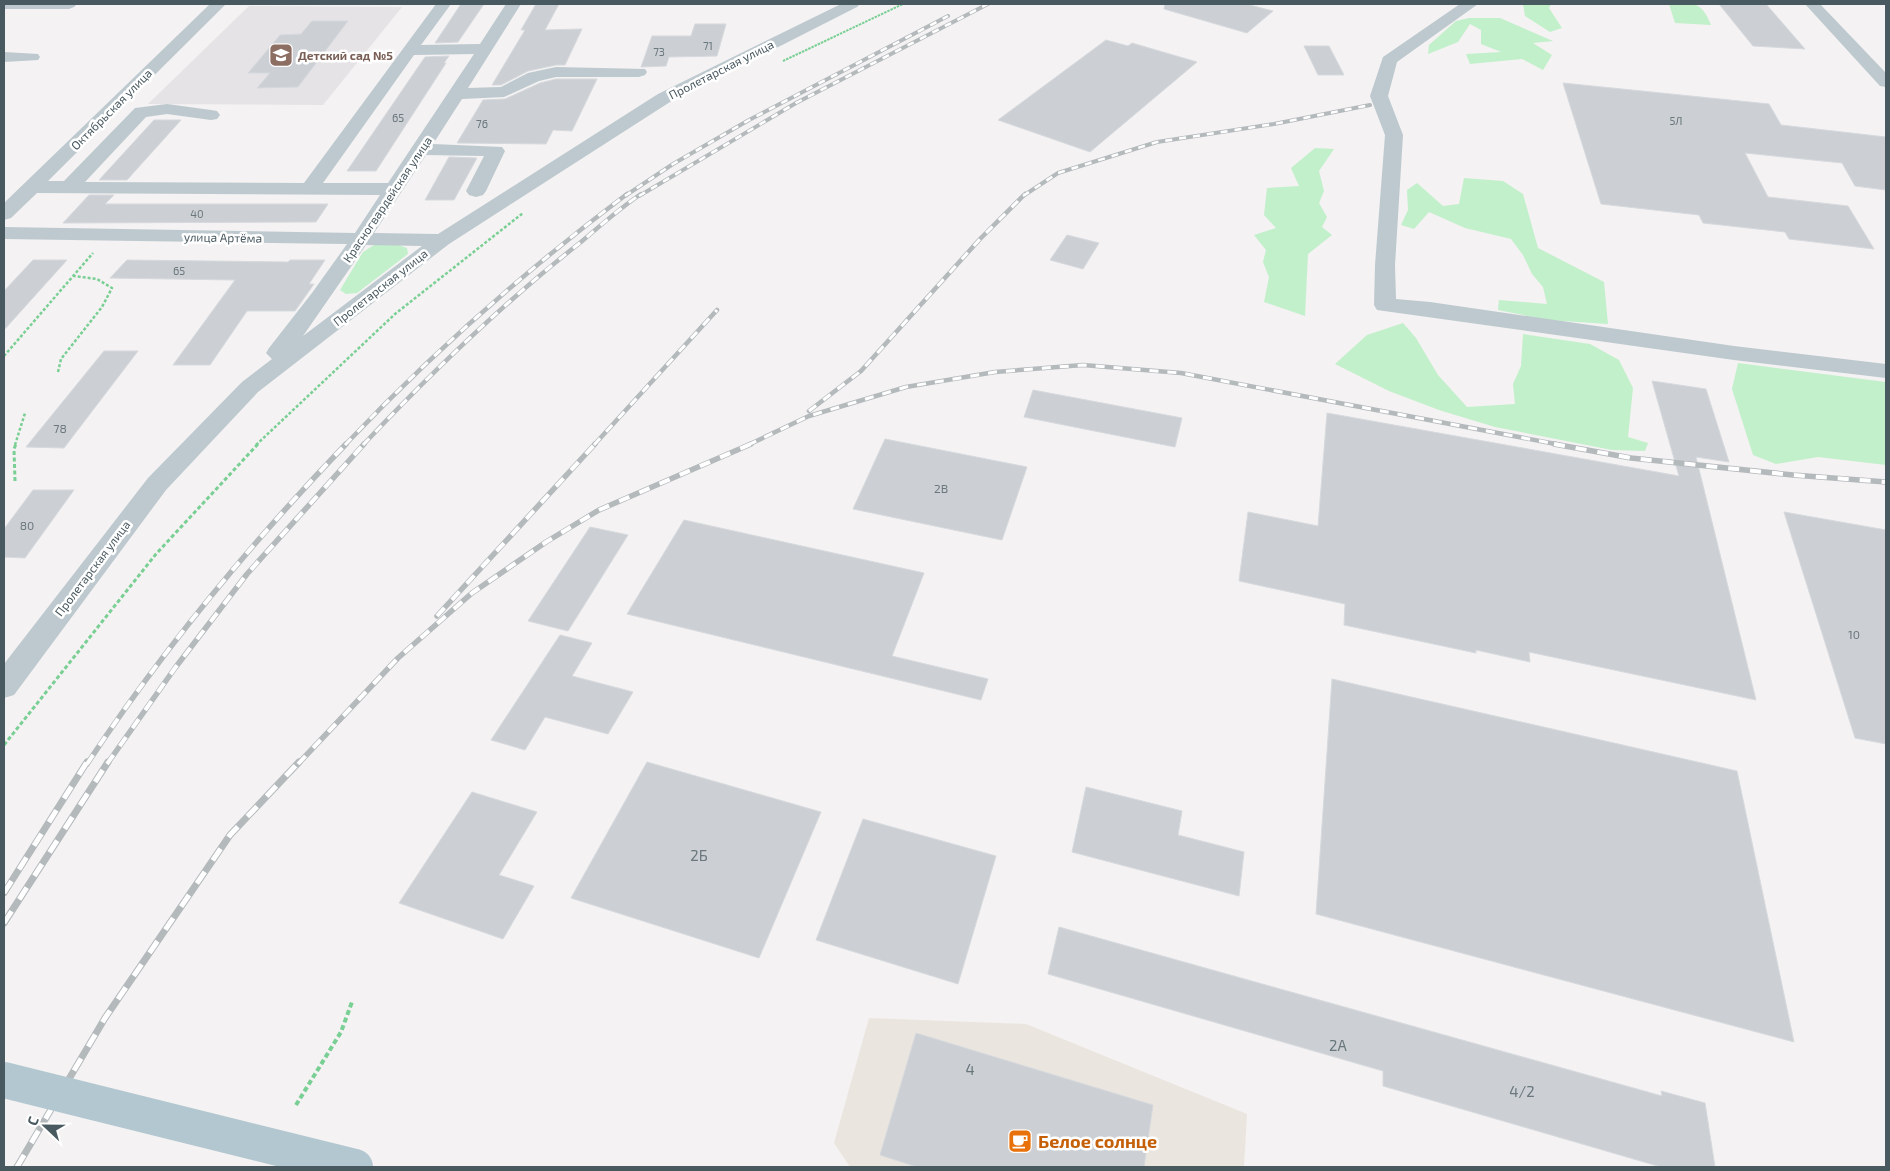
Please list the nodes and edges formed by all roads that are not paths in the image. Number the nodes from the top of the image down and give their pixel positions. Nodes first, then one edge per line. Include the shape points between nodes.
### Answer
1 (4, 4) edge
2 (69, 4) edge
3 (218, 4) edge
4 (443, 4) edge
5 (513, 4) edge
6 (852, 4) edge
7 (1470, 4) edge
8 (1812, 4) edge
9 (485, 49) junction
10 (409, 50) junction
11 (4, 57) edge
12 (32, 57) dead end
13 (639, 72) dead end
14 (1886, 82) edge
15 (456, 94) junction
16 (211, 115) dead end
17 (420, 150) junction
18 (32, 187) junction
19 (69, 188) junction
20 (310, 188) junction
21 (394, 189) junction
22 (476, 191) dead end
23 (4, 214) edge
24 (4, 233) edge
25 (360, 239) junction
26 (442, 240) junction
27 (1886, 371) edge
28 (250, 387) junction
29 (4, 686) edge
30 (4, 1080) edge
31 (355, 1167) edge

1 - 2 street
3 - 18 street, Октябрьская улица
4 - 10 street
5 - 9 street, Красногвардейская улица
6 - 26 street, Пролетарская улица via 664,98
7 - 27 street via 1389,60 1380,96 1394,135 1385,305
8 - 14 street
9 - 10 street
9 - 15 street, Красногвардейская улица
10 - 20 street
11 - 12 street
13 - 15 street via 556,72 534,77 504,92
15 - 17 street, Красногвардейская улица
16 - 19 street via 167,109 141,112
17 - 21 street, Красногвардейская улица
17 - 22 street via 496,152
18 - 19 street
18 - 23 street, Октябрьская улица
19 - 20 street
20 - 21 street
21 - 25 street, Красногвардейская улица
24 - 25 street, улица Артёма
25 - 26 street, улица Артёма
25 - 28 street, Красногвардейская улица via 308,315
26 - 28 street, Пролетарская улица
28 - 29 street, Пролетарская улица via 158,484
30 - 31 main road, bridge

